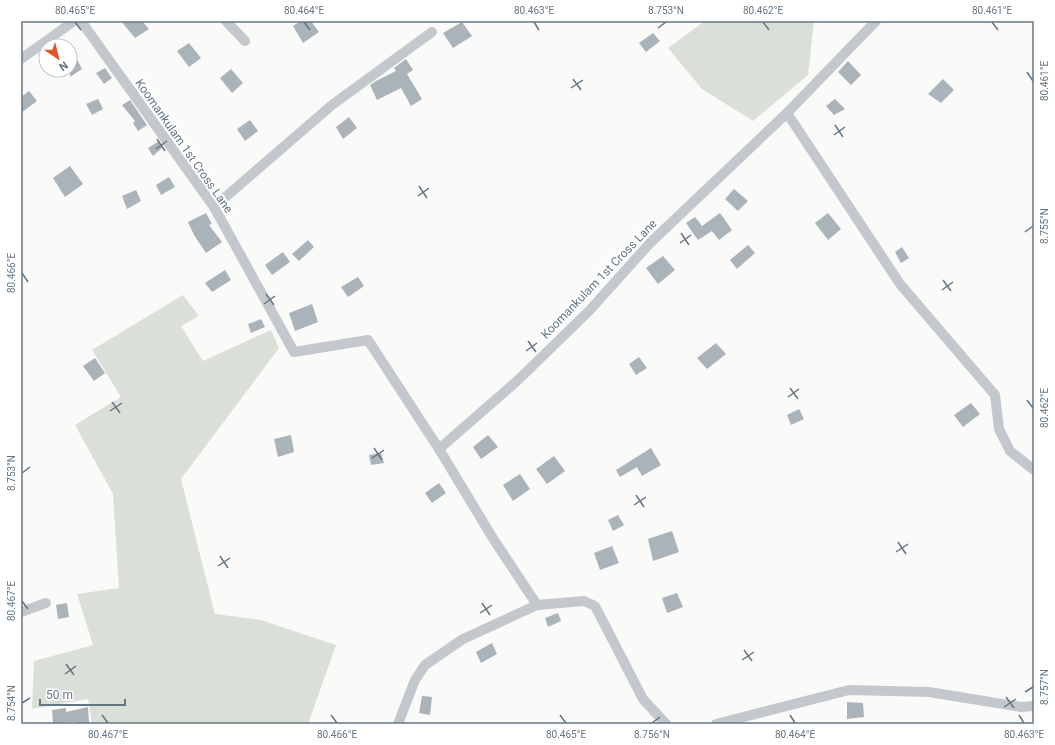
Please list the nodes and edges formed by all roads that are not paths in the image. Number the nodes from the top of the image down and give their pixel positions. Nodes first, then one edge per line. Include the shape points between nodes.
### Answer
1 (75, 21) edge
2 (226, 21) edge
3 (876, 21) edge
4 (432, 32) dead end
5 (244, 41) dead end
6 (21, 59) edge
7 (787, 113) junction
8 (214, 207) junction
9 (439, 449) junction
10 (1034, 470) edge
11 (46, 603) dead end
12 (537, 605) junction
13 (21, 612) edge
14 (1034, 706) edge
15 (398, 724) edge
16 (666, 724) edge
17 (716, 724) edge

1 - 6 street
1 - 8 street, Koomankulam 1st Cross Lane
2 - 5 street
3 - 7 street, Koomankulam 1st Cross Lane
4 - 8 street via 332,105
7 - 9 street, Koomankulam 1st Cross Lane via 650,243 589,311 517,381
7 - 10 street via 900,284 995,395 999,429 1010,451
8 - 9 street, Koomankulam 1st Cross Lane via 294,352 368,340
9 - 12 street
11 - 13 street
12 - 15 street via 463,639 424,665 415,680
12 - 16 street via 584,601 595,606 643,699
14 - 17 street via 929,692 849,690

